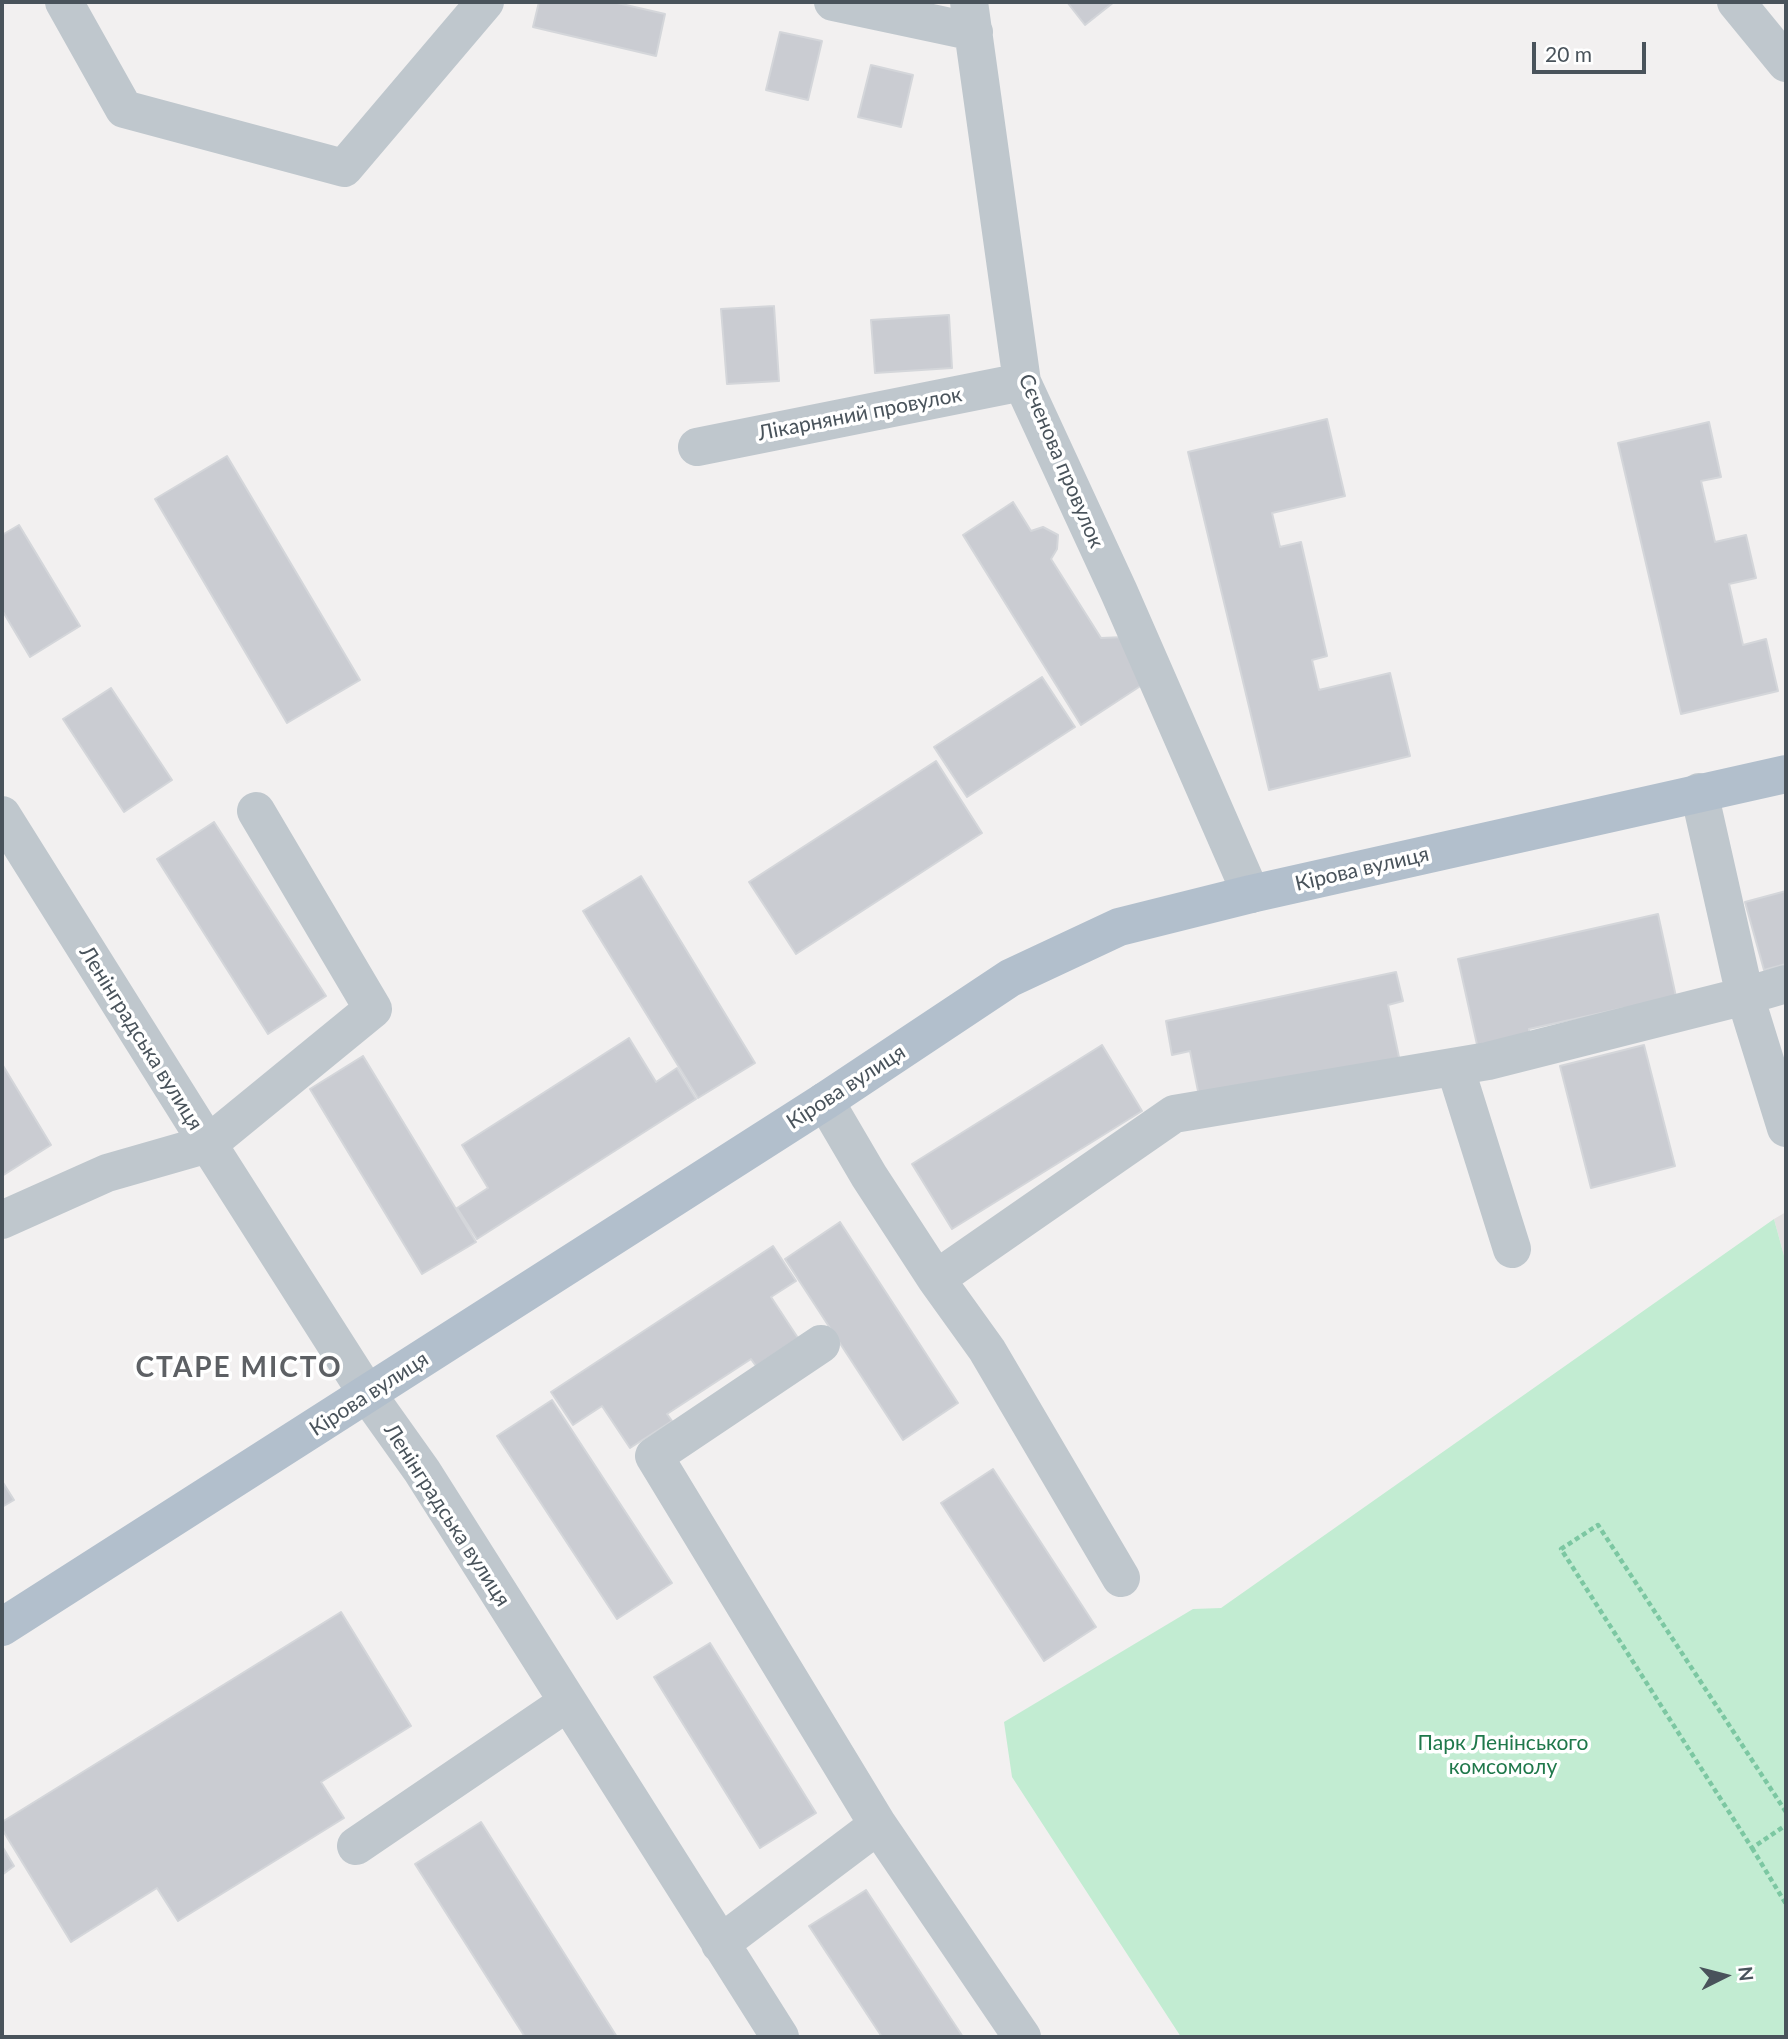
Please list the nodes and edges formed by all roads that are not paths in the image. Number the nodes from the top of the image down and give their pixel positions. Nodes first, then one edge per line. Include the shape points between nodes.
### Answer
1 (64, 2) edge
2 (485, 2) edge
3 (833, 2) edge
4 (1735, 2) edge
5 (972, 17) edge
6 (1786, 64) edge
7 (1022, 382) junction
8 (698, 447) dead end
9 (1786, 774) edge
10 (1699, 792) junction
11 (256, 811) dead end
12 (2, 815) edge
13 (1251, 894) junction
14 (1786, 984) edge
15 (1745, 996) junction
16 (1455, 1067) junction
17 (825, 1101) junction
18 (1786, 1128) edge
19 (208, 1144) junction
20 (2, 1220) edge
21 (1512, 1249) dead end
22 (936, 1279) junction
23 (821, 1344) dead end
24 (368, 1395) junction
25 (1121, 1578) dead end
26 (2, 1628) edge
27 (568, 1702) junction
28 (878, 1825) junction
29 (356, 1846) dead end
30 (720, 1944) junction
31 (780, 2037) edge
32 (1022, 2037) edge

1 - 2 street via 124,109 344,168
3 - 5 street
4 - 6 street
5 - 7 street, Сєченова провулок
7 - 8 street, Лікарняний провулок
7 - 13 street, Сєченова провулок
9 - 10 main road, Кірова вулиця
10 - 13 main road, Кірова вулиця
10 - 15 street
11 - 19 street via 373,1009
12 - 19 street, Ленінградська вулиця
13 - 17 main road, Кірова вулиця via 1119,927 1010,978
14 - 15 street
15 - 16 street
15 - 18 street
16 - 21 street
16 - 22 street via 1174,1114
17 - 22 street
17 - 24 main road, Кірова вулиця
19 - 20 street via 107,1173
19 - 24 street, Ленінградська вулиця
22 - 25 street via 987,1350
23 - 28 street via 654,1456
24 - 26 main road, Кірова вулиця
24 - 27 street, Ленінградська вулиця via 422,1471
27 - 29 street
27 - 30 street, Ленінградська вулиця
28 - 30 street
28 - 32 street
30 - 31 street, Ленінградська вулиця

